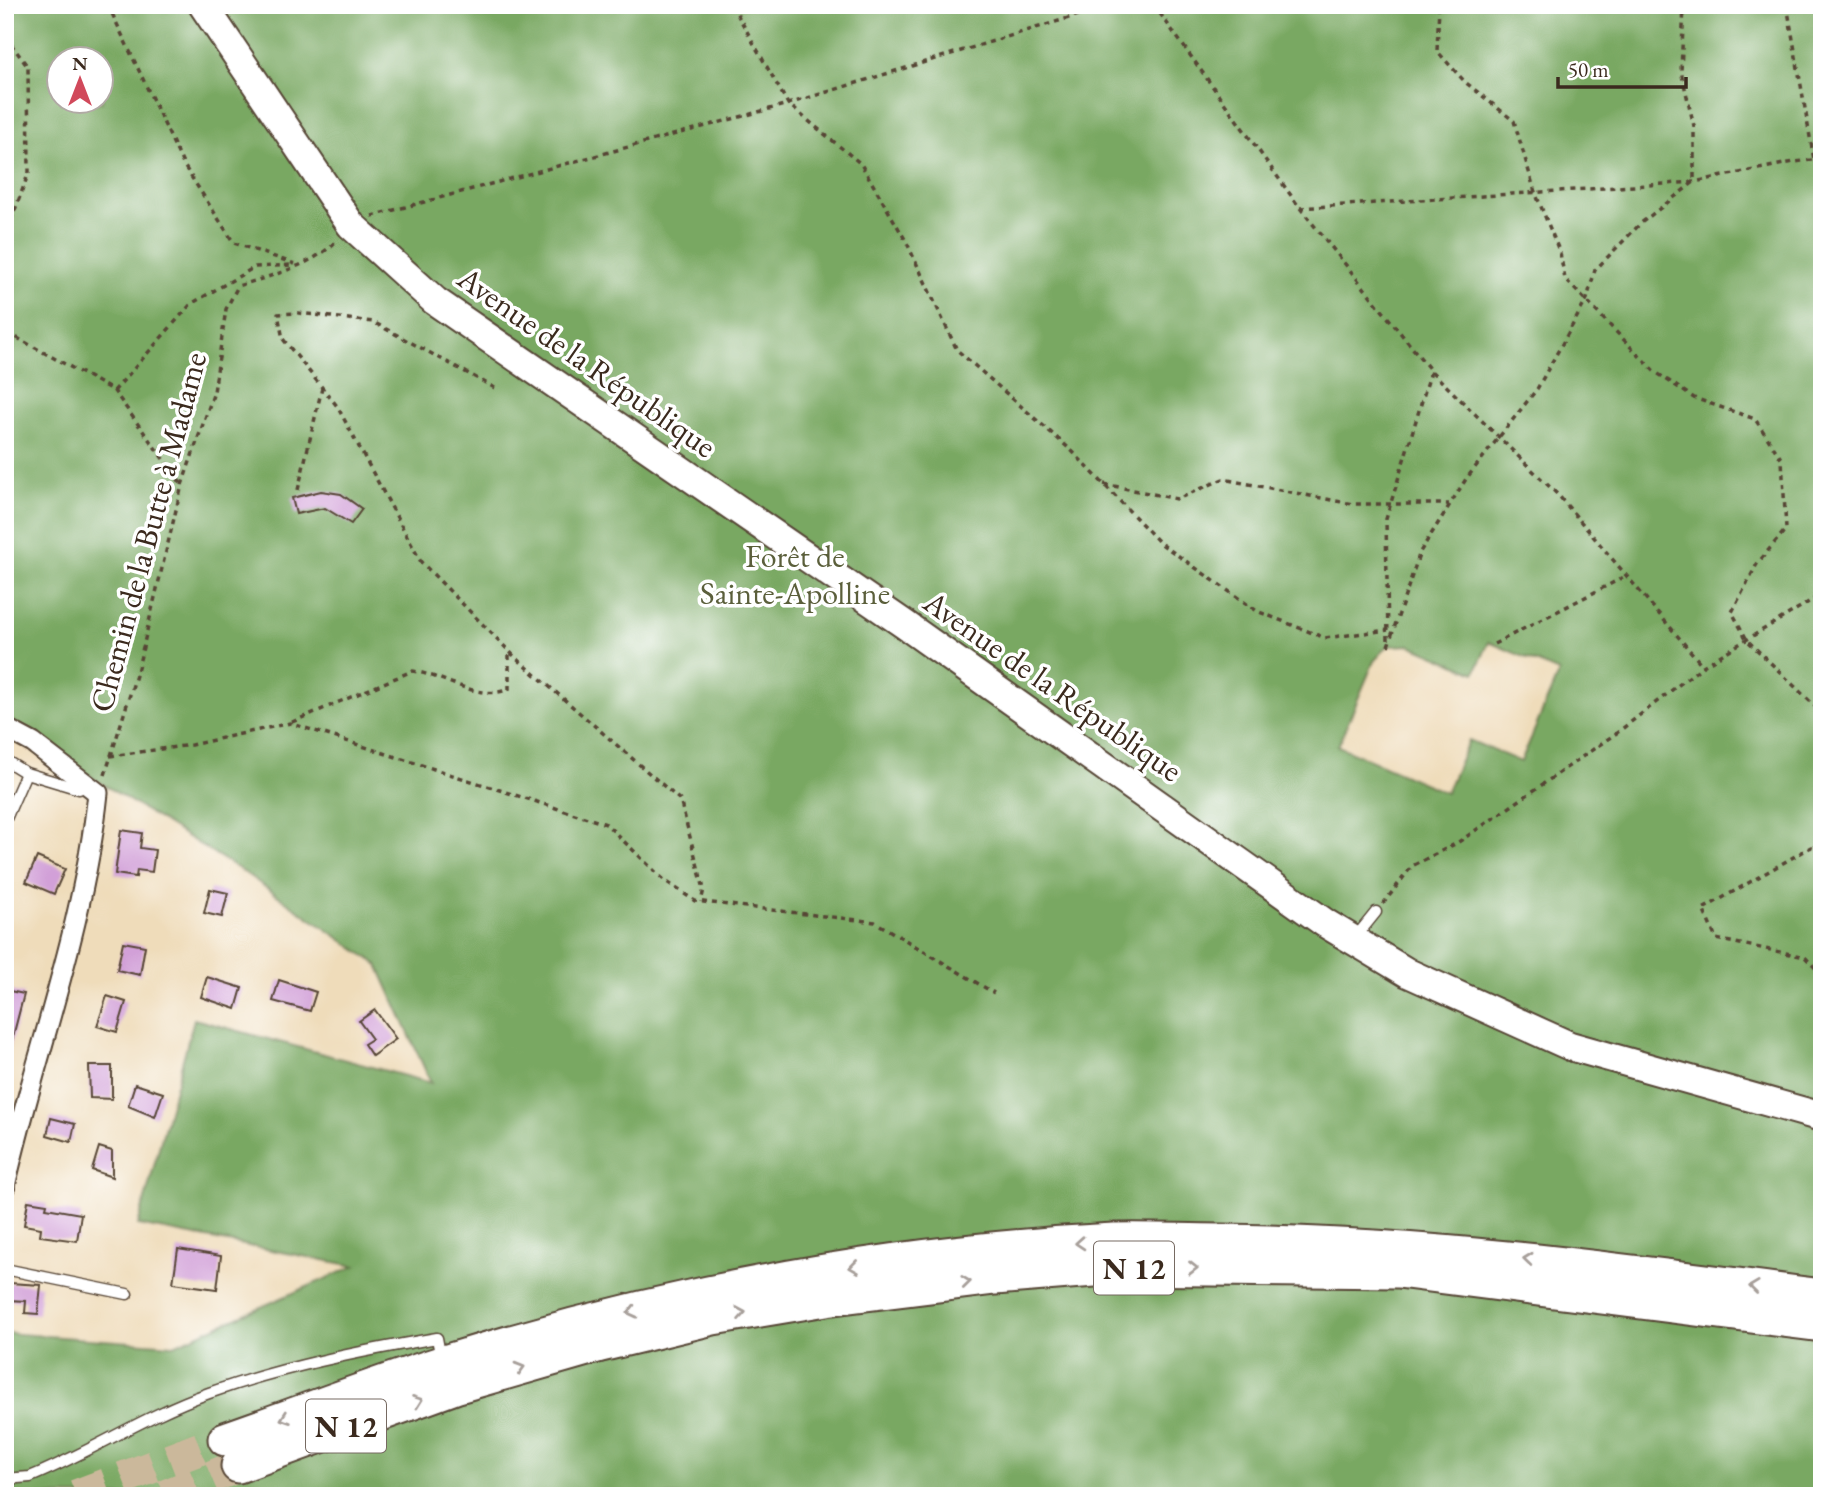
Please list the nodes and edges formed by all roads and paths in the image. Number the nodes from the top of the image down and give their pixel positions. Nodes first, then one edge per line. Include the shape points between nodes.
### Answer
1 (108, 5) edge
2 (203, 5) edge
3 (732, 5) edge
4 (1111, 5) edge
5 (1153, 5) edge
6 (1439, 5) edge
7 (1684, 5) edge
8 (1787, 5) edge
9 (5, 36) edge
10 (788, 104) junction
11 (1822, 159) edge
12 (1814, 160) junction
13 (1694, 182) junction
14 (1535, 192) junction
15 (1300, 208) junction
16 (351, 225) junction
17 (5, 237) edge
18 (298, 265) junction
19 (1587, 299) junction
20 (5, 322) edge
21 (1431, 371) junction
22 (322, 388) junction
23 (495, 388) dead end
24 (114, 391) junction
25 (1498, 437) junction
26 (1102, 484) junction
27 (182, 485) junction
28 (298, 490) dead end
29 (1390, 504) junction
30 (1450, 504) junction
31 (1627, 576) junction
32 (1822, 594) edge
33 (1388, 630) junction
34 (1747, 640) junction
35 (1494, 644) dead end
36 (509, 651) junction
37 (1703, 666) junction
38 (1822, 713) edge
39 (290, 723) junction
40 (5, 728) edge
41 (110, 756) junction
42 (5, 760) edge
43 (26, 773) junction
44 (91, 788) junction
45 (5, 821) edge
46 (1822, 851) edge
47 (701, 902) junction
48 (1377, 912) joint
49 (1353, 940) junction
50 (1822, 975) edge
51 (994, 993) dead end
52 (1822, 1117) edge
53 (5, 1186) edge
54 (5, 1269) edge
55 (127, 1294) dead end
56 (1822, 1296) edge
57 (1822, 1325) edge
58 (442, 1363) junction
59 (5, 1479) edge

1 - 18 path via 183,164 234,243
2 - 16 main road, Avenue de la République
3 - 10 path
4 - 10 path
5 - 15 path
6 - 14 path via 1437,51 1465,82 1514,121
7 - 13 path via 1681,71 1694,126
8 - 12 path
9 - 17 path via 28,67 29,172
10 - 16 path
10 - 26 path via 861,164 906,241 957,350 1072,451
11 - 12 path
12 - 13 path
13 - 14 path
13 - 19 path via 1641,223 1595,270
14 - 15 path
14 - 19 path via 1560,253 1565,279
15 - 21 path
16 - 18 path, Chemin de la Butte à Madame via 331,247
16 - 49 main road, Avenue de la République via 435,301
18 - 24 path via 256,267 191,304
18 - 27 path, Chemin de la Butte à Madame via 238,286 226,309 214,392
19 - 25 path via 1537,389
19 - 34 path via 1654,371 1694,398 1755,419 1782,460 1786,529 1757,564 1732,612
20 - 24 path via 12,335
21 - 25 path
21 - 29 path
22 - 23 path via 283,340 278,314 373,322
22 - 28 path
22 - 36 path via 337,407 421,562
24 - 27 path
25 - 30 path
25 - 31 path via 1559,496
26 - 29 path via 1177,499 1223,480 1352,504
26 - 33 path via 1160,543 1257,611 1325,638
27 - 41 path, Chemin de la Butte à Madame via 137,673
29 - 30 path
29 - 33 path via 1386,519
30 - 33 path via 1420,552 1388,646
31 - 35 path
31 - 37 path
32 - 34 path
34 - 37 path
34 - 38 path
36 - 39 path via 509,689 496,694 412,671
36 - 47 path via 680,800 704,889
37 - 48 path via 1507,809 1412,866
39 - 41 path via 191,745
39 - 47 path via 606,824 664,880
40 - 44 street via 33,743
41 - 44 path, Chemin de la Butte à Madame
42 - 43 lane
43 - 44 lane via 79,789
43 - 45 lane
44 - 53 street via 94,831 59,988
46 - 50 path via 1811,847 1703,909 1716,939 1805,957
47 - 51 path via 875,922
48 - 49 lane
49 - 52 main road, Avenue de la République via 1408,973 1570,1046
54 - 55 lane
56 -> 58 highway, N 12 via 1396,1246 1118,1240 986,1249 820,1271 700,1296
58 -> 57 highway, N 12 via 232,1452 601,1345 713,1318 995,1278 1119,1268 1398,1271
58 - 59 lane via 437,1338 362,1351 209,1393 142,1421 54,1467 30,1477

